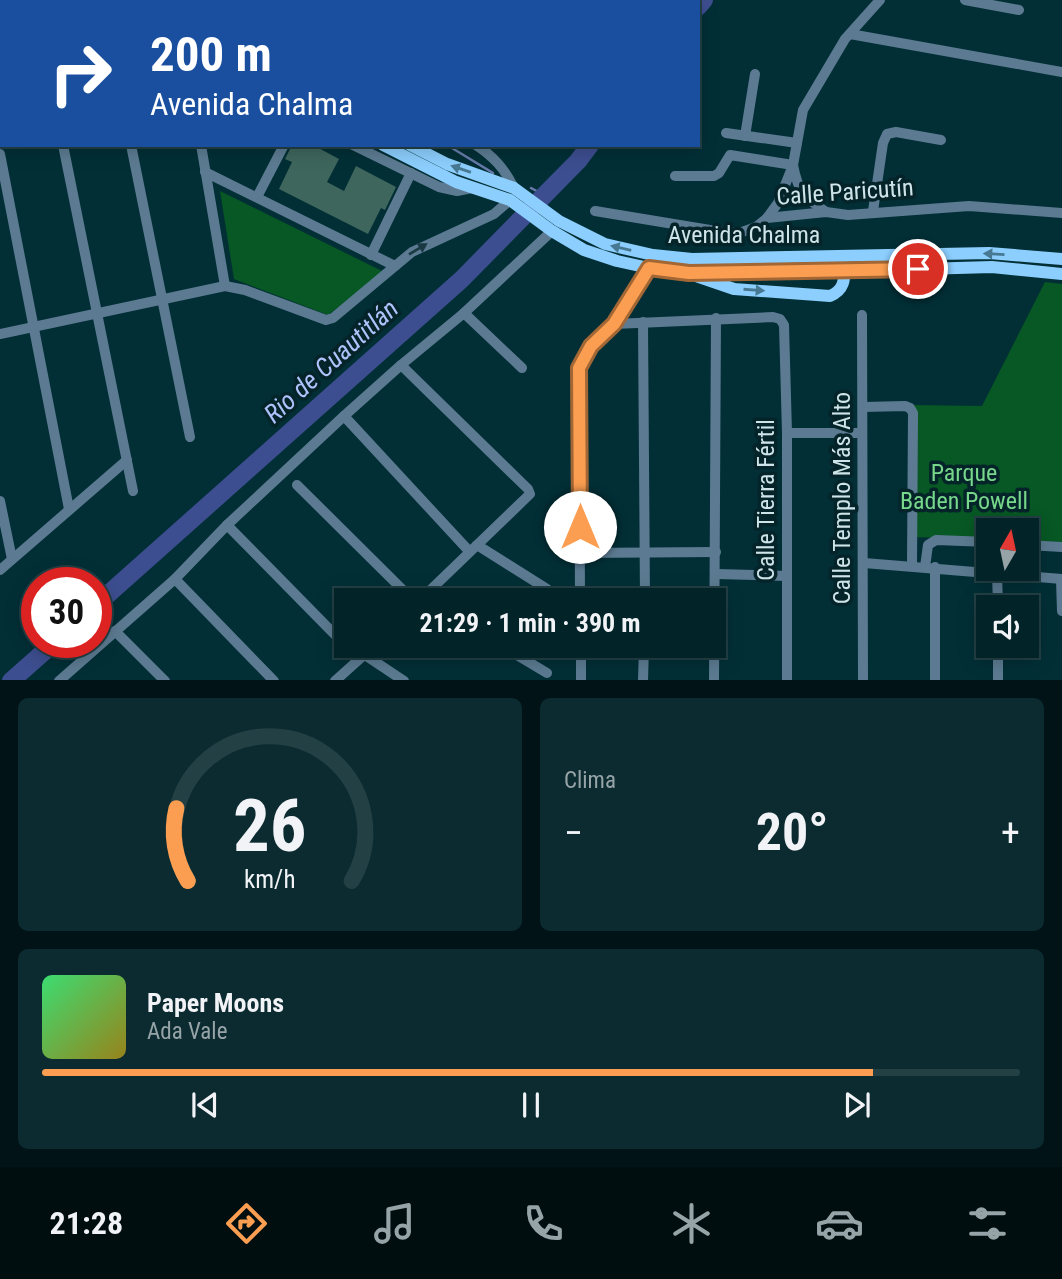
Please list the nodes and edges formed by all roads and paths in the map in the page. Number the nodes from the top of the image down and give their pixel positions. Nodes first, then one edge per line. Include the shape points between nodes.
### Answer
1 (880, 0) edge
2 (965, 0) edge
3 (1019, 10) dead end
4 (850, 34) junction
5 (1060, 72) edge
6 (755, 74) dead end
7 (726, 133) dead end
8 (745, 136) junction
9 (941, 140) dead end
10 (797, 143) junction
11 (62, 147) edge
12 (131, 147) edge
13 (201, 147) edge
14 (283, 147) edge
15 (358, 147) edge
16 (387, 147) edge
17 (414, 147) edge
18 (479, 147) edge
19 (0, 154) edge
20 (793, 165) junction
21 (205, 172) junction
22 (411, 173) junction
23 (675, 176) dead end
24 (474, 187) junction
25 (511, 189) junction
26 (257, 197) junction
27 (530, 207) junction
28 (1061, 209) edge
29 (594, 211) dead end
30 (873, 211) junction
31 (826, 212) junction
32 (767, 218) junction
33 (552, 231) junction
34 (371, 255) junction
35 (843, 256) junction
36 (1062, 259) edge
37 (395, 265) junction
38 (649, 268) junction
39 (845, 272) junction
40 (689, 273) junction
41 (1062, 274) edge
42 (225, 286) junction
43 (162, 301) junction
44 (97, 313) junction
45 (464, 313) junction
46 (862, 315) dead end
47 (716, 318) junction
48 (643, 322) junction
49 (614, 324) junction
50 (33, 327) junction
51 (0, 334) edge
52 (401, 365) junction
53 (522, 368) dead end
54 (864, 407) junction
55 (344, 416) junction
56 (787, 433) junction
57 (862, 433) junction
58 (190, 438) dead end
59 (127, 460) junction
60 (297, 485) dead end
61 (134, 491) dead end
62 (0, 501) edge
63 (69, 509) junction
64 (228, 525) junction
65 (976, 542) edge
66 (1040, 546) edge
67 (1062, 547) edge
68 (473, 548) junction
69 (716, 552) junction
70 (580, 553) junction
71 (646, 553) junction
72 (12, 559) junction
73 (864, 563) junction
74 (912, 566) junction
75 (930, 567) junction
76 (0, 570) edge
77 (976, 570) edge
78 (716, 573) junction
79 (787, 576) junction
80 (1040, 577) edge
81 (175, 579) junction
82 (1062, 579) edge
83 (407, 588) edge
84 (432, 588) edge
85 (545, 588) edge
86 (580, 588) edge
87 (645, 588) edge
88 (1062, 611) edge
89 (116, 631) junction
90 (334, 633) edge
91 (361, 658) edge
92 (364, 658) edge
93 (522, 658) edge
94 (581, 658) edge
95 (644, 658) edge
96 (998, 658) edge
97 (547, 673) dead end
98 (60, 680) edge
99 (164, 680) edge
100 (273, 680) edge
101 (336, 680) edge
102 (402, 680) edge
103 (581, 680) edge
104 (643, 680) edge
105 (714, 680) edge
106 (787, 680) edge
107 (863, 680) edge
108 (935, 680) edge
109 (998, 680) edge

1 - 4 street
2 - 3 street
4 - 5 street
4 - 10 street via 803,110
6 - 8 street
7 - 8 street
8 - 10 street
9 - 30 street via 887,134
10 - 20 street
11 - 44 street
12 - 43 street
13 - 21 street
14 - 26 street
15 - 22 street
16 - 24 main road, Avenida Chalma
25 -> 17 main road, Avenida Chalma
18 - 25 street via 504,168
19 - 50 street
20 - 23 street via 730,155 714,176
20 - 31 street via 800,190
20 - 32 street
21 - 26 street
21 - 42 street
22 - 24 street via 450,190
22 - 34 street
24 - 25 main road, Avenida Chalma
25 - 27 main road, Avenida Chalma
37 -> 25 street via 431,241 494,214
26 - 34 street
27 - 33 main road, Avenida Chalma
35 -> 27 main road, Avenida Chalma via 692,259 653,255 605,244
28 - 30 street, Calle Paricutín via 969,205
29 - 32 street, Calle Paricutín via 722,232 749,230
30 - 31 street, Calle Paricutín
31 - 32 street, Calle Paricutín
33 - 38 main road, Avenida Chalma via 584,250
33 - 45 street
34 - 37 street
36 -> 35 main road, Avenida Chalma via 989,253
35 - 39 main road
37 - 42 street via 326,320
38 - 40 main road, Avenida Chalma
38 - 49 street
39 - 40 main road, Avenida Chalma
40 -> 39 main road via 734,289 830,296 844,284
39 - 41 main road, Avenida Chalma via 992,267
42 - 43 street
43 - 44 street
43 - 58 street
44 - 50 street
44 - 59 street
45 - 52 street
45 - 53 street
46 - 54 street, Calle Templo Más Alto
47 - 48 street
47 - 56 street, Calle Tierra Fértil via 780,319
47 - 69 street
48 - 49 street
48 - 71 street
49 - 70 street via 591,346 579,368
50 - 51 street
50 - 63 street
52 - 55 street
52 - 68 street via 530,494
54 - 57 street, Calle Templo Más Alto
54 - 74 street via 905,407 913,413
55 - 64 street
55 - 68 street
56 - 57 street
56 - 79 street, Calle Tierra Fértil
57 - 73 street, Calle Templo Más Alto
59 - 61 street
59 - 63 street
60 - 83 street
62 - 72 street
63 - 72 street
64 - 81 street
64 - 90 street
65 - 75 street via 936,540 928,545
66 - 67 street
68 - 84 street
68 - 85 street
69 - 71 street
69 - 78 street
70 - 71 street
70 - 86 street
71 - 87 street
72 - 76 street
73 - 74 street
73 - 107 street, Calle Templo Más Alto
74 - 75 street
75 - 77 street
75 - 108 street
78 - 79 street
78 - 105 street
79 - 106 street, Calle Tierra Fértil
80 - 82 street
81 - 89 street
81 - 100 street
82 - 88 street
89 - 98 street
89 - 99 street
91 - 101 street
92 - 102 street
93 - 97 street
94 - 103 street
95 - 104 street
96 - 109 street

